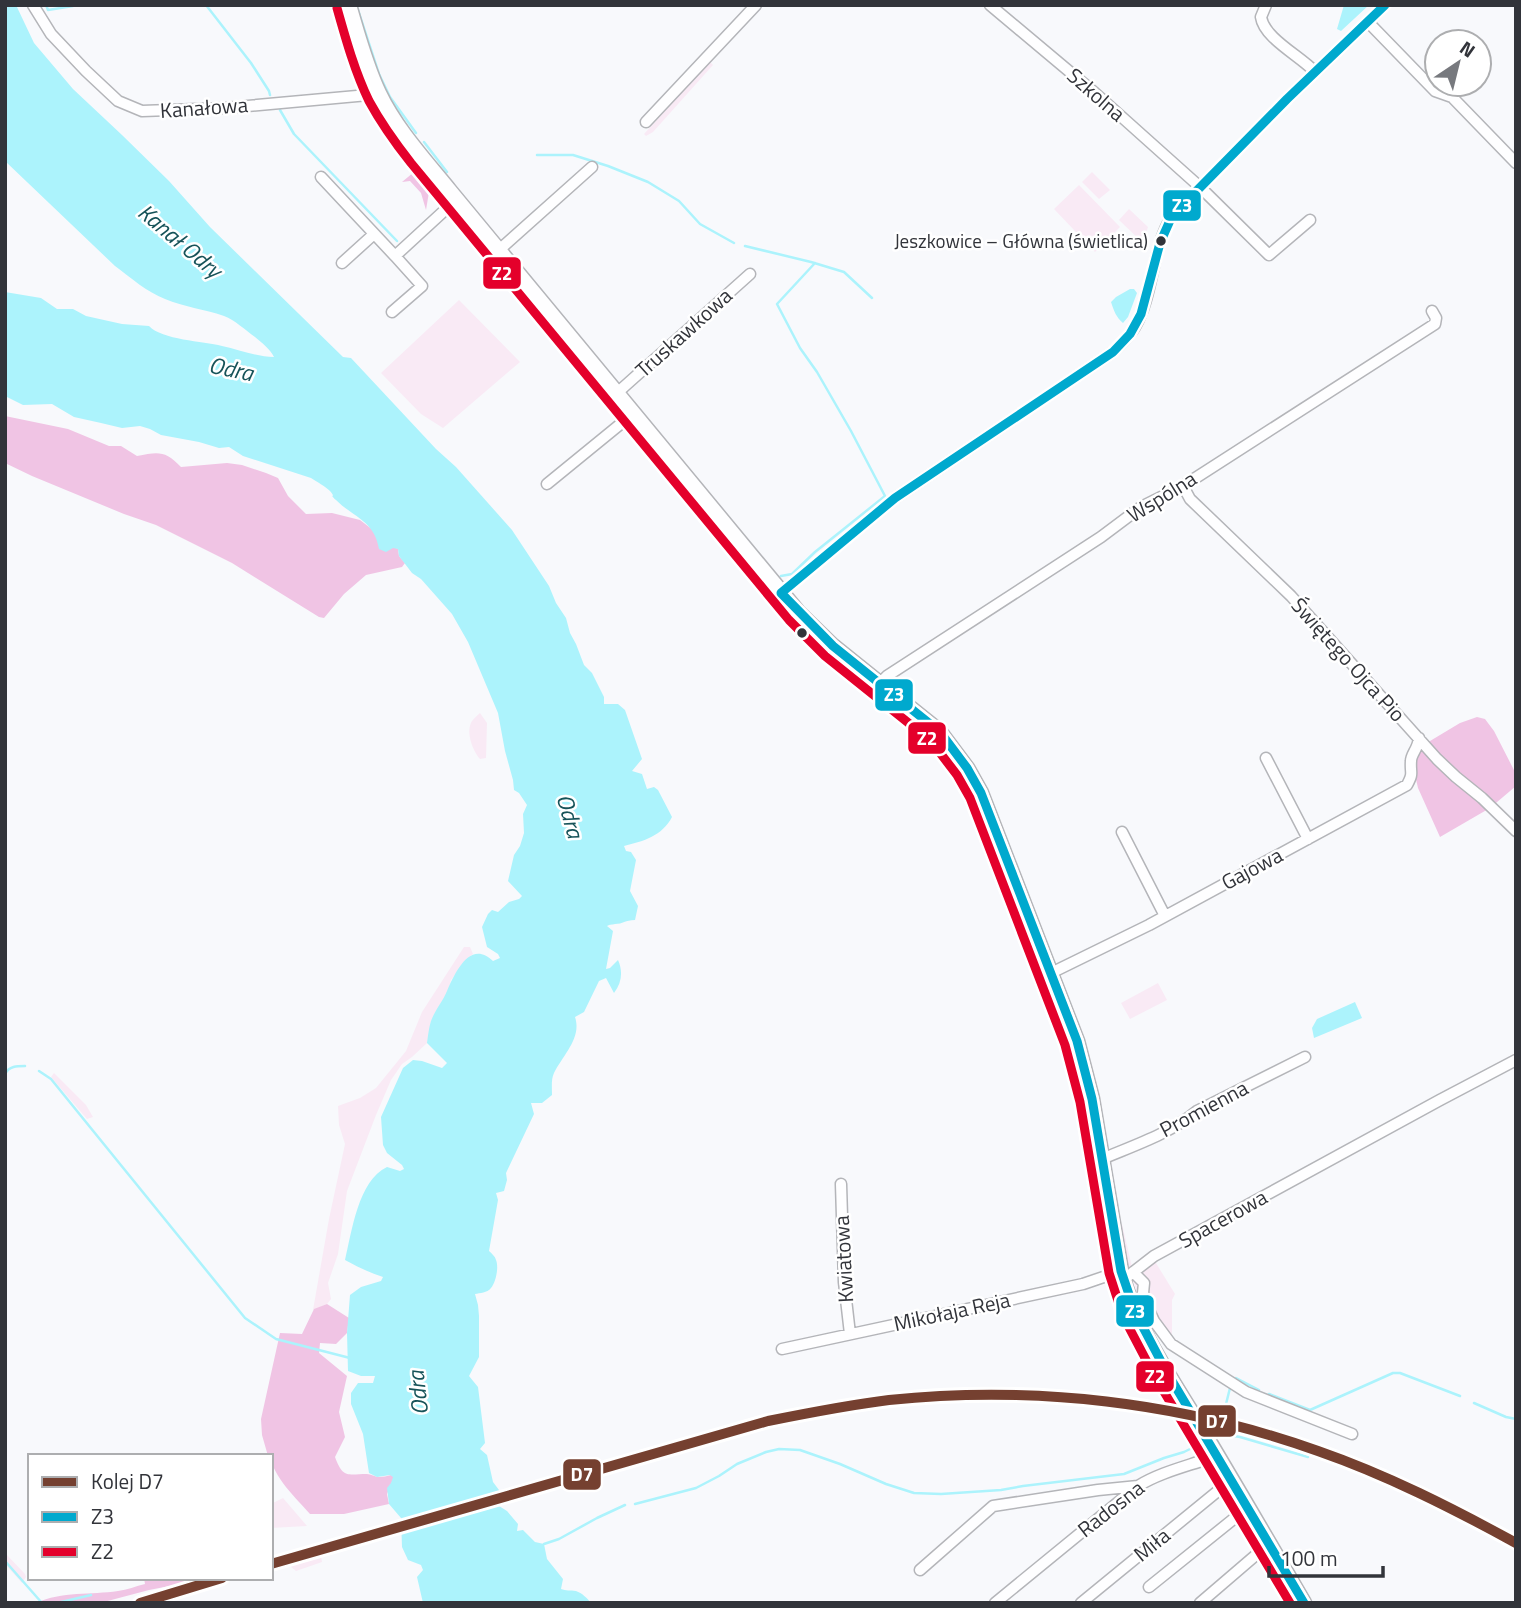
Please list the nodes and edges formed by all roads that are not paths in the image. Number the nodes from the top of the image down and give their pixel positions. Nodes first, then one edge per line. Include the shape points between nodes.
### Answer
1 (33, 5) edge
2 (349, 5) edge
3 (755, 5) edge
4 (990, 5) edge
5 (1266, 5) edge
6 (1385, 5) edge
7 (1367, 22) junction
8 (1314, 71) junction
9 (378, 93) junction
10 (646, 122) dead end
11 (1516, 163) edge
12 (592, 167) dead end
13 (321, 177) dead end
14 (1200, 187) junction
15 (457, 199) junction
16 (1310, 220) dead end
17 (374, 234) junction
18 (499, 250) junction
19 (395, 256) junction
20 (342, 263) dead end
21 (750, 274) dead end
22 (1432, 311) dead end
23 (392, 312) dead end
24 (617, 393) junction
25 (634, 414) junction
26 (547, 484) dead end
27 (1183, 486) junction
28 (781, 593) junction
29 (880, 683) junction
30 (1419, 738) junction
31 (1266, 758) dead end
32 (1516, 831) edge
33 (1122, 832) dead end
34 (1308, 838) junction
35 (1165, 916) junction
36 (1051, 974) junction
37 (1305, 1057) dead end
38 (1516, 1060) edge
39 (1102, 1159) junction
40 (841, 1184) dead end
41 (1125, 1274) junction
42 (849, 1334) junction
43 (782, 1349) dead end
44 (1352, 1434) dead end
45 (1138, 1486) junction
46 (1224, 1486) junction
47 (1247, 1514) junction
48 (1270, 1543) junction
49 (920, 1570) dead end
50 (1149, 1587) dead end
51 (995, 1603) edge
52 (1081, 1603) edge
53 (1200, 1603) edge
54 (1304, 1603) edge

1 - 9 street, Kanałowa via 51,34 86,71 118,102 142,111
2 - 9 main road
3 - 10 street
4 - 14 street, Szkolna
5 - 8 street via 1261,17 1265,29
6 - 7 street
7 - 8 street
7 - 11 street via 1435,91 1452,97
8 - 14 street
9 - 15 main road
12 - 18 street
13 - 17 street
14 - 16 street, Szkolna via 1269,255
14 - 28 street via 1165,227 1142,312 1120,346 895,498
15 - 18 main road
15 - 19 street
17 - 19 street
17 - 20 street
18 - 24 main road
19 - 23 street via 422,286
21 - 24 street, Truskawkowa
22 - 27 street, Wspólna via 1435,324
24 - 25 main road
25 - 26 street
25 - 28 main road
27 - 29 street, Wspólna via 1141,508
27 - 30 street, Świętego Ojca Pio via 1190,499 1291,596
28 - 29 main road via 824,637
29 - 36 main road via 940,732 967,768 981,793
30 - 32 street, Świętego Ojca Pio
30 - 34 street, Gajowa via 1410,759 1412,774 1407,785
31 - 34 street
33 - 35 street
34 - 35 street, Gajowa
35 - 36 street, Gajowa
36 - 39 main road via 1079,1049
37 - 39 street, Promienna via 1167,1131
38 - 41 street, Spacerowa
39 - 41 main road
40 - 42 street, Kwiatowa
41 - 42 street, Mikołaja Reja
41 - 44 street via 1144,1283 1147,1306 1171,1344 1246,1392
41 - 47 main road via 1132,1307
42 - 43 street, Mikołaja Reja
45 - 46 street, Radosna via 1207,1459
45 - 49 street via 993,1506
45 - 51 street, Radosna
46 - 47 street, Radosna
46 - 52 street, Miła
47 - 48 main road
47 - 50 street
48 - 53 street
48 - 54 main road

